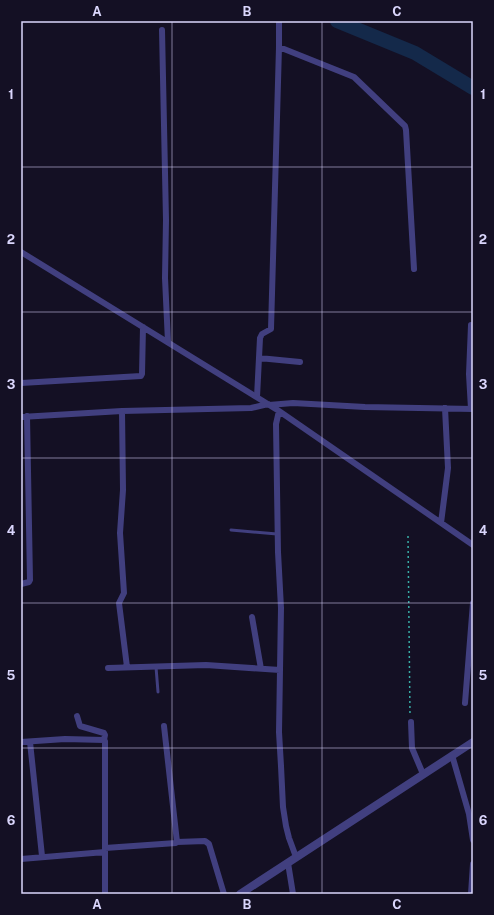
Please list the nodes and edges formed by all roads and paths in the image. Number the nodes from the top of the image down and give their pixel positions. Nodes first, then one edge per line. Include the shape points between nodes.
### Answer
1 (279, 21) edge
2 (162, 30) dead end
3 (279, 48) junction
4 (21, 252) edge
5 (414, 269) dead end
6 (471, 325) dead end
7 (143, 327) junction
8 (168, 342) junction
9 (259, 358) junction
10 (300, 362) dead end
11 (21, 383) edge
12 (257, 397) junction
13 (269, 404) junction
14 (445, 408) junction
15 (472, 409) edge
16 (122, 411) junction
17 (279, 411) junction
18 (24, 416) edge
19 (441, 523) junction
20 (231, 530) dead end
21 (278, 534) junction
22 (408, 536) dead end
23 (473, 545) edge
24 (21, 584) edge
25 (473, 603) edge
26 (252, 617) dead end
27 (156, 665) junction
28 (127, 667) junction
29 (108, 668) dead end
30 (261, 668) junction
31 (280, 670) junction
32 (158, 692) dead end
33 (465, 703) dead end
34 (77, 716) dead end
35 (410, 722) joint
36 (164, 726) dead end
37 (104, 740) junction
38 (21, 742) edge
39 (30, 742) junction
40 (473, 742) edge
41 (452, 755) junction
42 (423, 774) junction
43 (473, 840) edge
44 (177, 842) junction
45 (105, 850) junction
46 (42, 856) junction
47 (296, 857) junction
48 (21, 859) edge
49 (288, 863) junction
50 (473, 864) edge
51 (105, 894) edge
52 (224, 894) edge
53 (240, 894) edge
54 (293, 894) edge
55 (471, 894) edge

1 - 3 street
2 - 8 street
3 - 5 street via 354,77 405,126
3 - 9 street via 271,329 260,338
4 - 7 street
6 - 15 street via 469,374
7 - 8 street
7 - 11 street via 141,376
8 - 12 street
9 - 10 street
9 - 12 street
12 - 13 street
13 - 14 street
13 - 16 street via 251,408
13 - 17 street
14 - 15 street
14 - 19 street via 448,468
16 - 18 street
16 - 28 street via 123,490 120,533 124,593 119,603
17 - 19 street
17 - 21 street via 276,424
18 - 24 street via 30,580
19 - 23 street
20 - 21 lane
21 - 31 street
22 - 35 path
25 - 33 street
26 - 30 street
27 - 28 street
27 - 30 street via 206,664
27 - 32 lane
28 - 29 street
30 - 31 street
31 - 47 street via 279,732 283,807
34 - 37 street via 80,726 104,733
35 - 42 street via 412,748
36 - 44 street
37 - 39 street via 65,739
37 - 45 street
38 - 39 street
39 - 46 street
40 - 41 street
41 - 42 street
41 - 43 street via 469,814
42 - 47 street
44 - 45 street
44 - 52 street via 207,842
45 - 46 street
45 - 51 street
46 - 48 street
47 - 49 street
49 - 53 street
49 - 54 street
50 - 55 street

